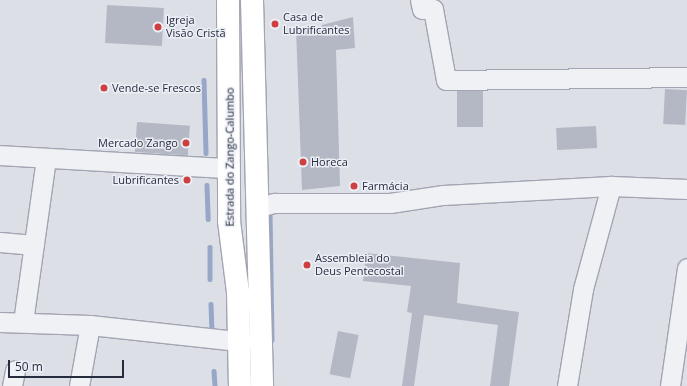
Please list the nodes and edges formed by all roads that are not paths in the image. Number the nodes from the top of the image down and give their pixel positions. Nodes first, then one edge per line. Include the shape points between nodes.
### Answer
1 (228, 0) edge
2 (252, 0) edge
3 (420, 0) edge
4 (687, 77) edge
5 (0, 155) edge
6 (46, 160) junction
7 (228, 168) junction
8 (611, 186) junction
9 (687, 189) edge
10 (259, 207) junction
11 (0, 242) edge
12 (34, 245) junction
13 (687, 268) edge
14 (0, 322) edge
15 (23, 322) junction
16 (90, 325) junction
17 (238, 341) junction
18 (80, 386) edge
19 (240, 386) edge
20 (262, 386) edge
21 (567, 386) edge
22 (670, 386) edge

1 - 7 main road, Estrada do Zango-Calumbo
2 - 10 main road
3 - 4 street via 422,9 433,9 446,80
5 - 6 street
6 - 7 street
6 - 12 street
7 - 17 main road, Estrada do Zango-Calumbo via 229,221 238,292
8 - 9 street
8 - 10 street via 443,195 390,203 274,202
8 - 21 street via 583,289
10 - 20 main road
11 - 12 street
12 - 15 street
13 - 22 street
14 - 15 street
15 - 16 street
16 - 17 street
16 - 18 street
17 - 19 main road, Estrada do Zango-Calumbo

